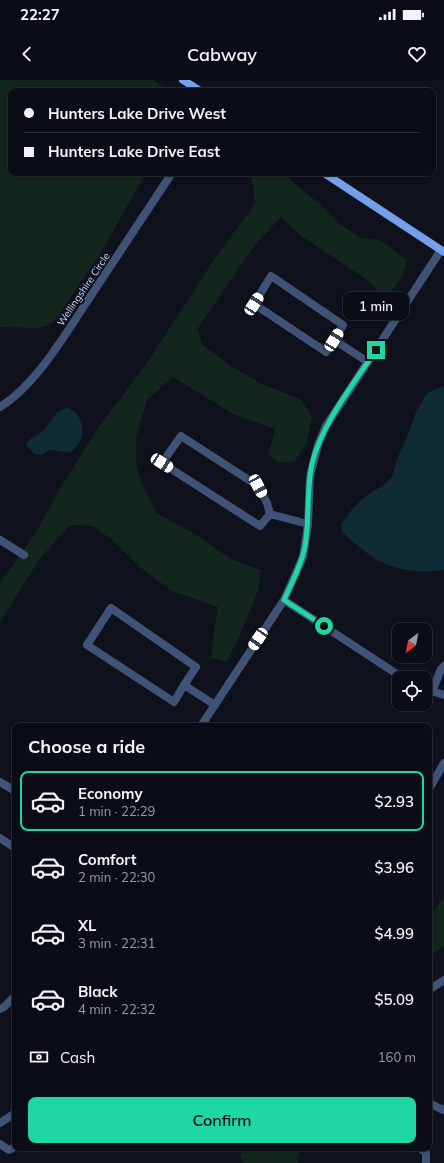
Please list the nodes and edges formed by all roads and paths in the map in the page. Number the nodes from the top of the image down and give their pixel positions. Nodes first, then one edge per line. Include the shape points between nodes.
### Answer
1 (183, 80) edge
2 (195, 88) edge
3 (170, 176) edge
4 (329, 176) edge
5 (443, 251) edge
6 (334, 340) junction
7 (368, 362) junction
8 (0, 407) edge
9 (270, 514) junction
10 (308, 524) junction
11 (0, 540) edge
12 (24, 555) dead end
13 (284, 600) junction
14 (444, 666) edge
15 (392, 671) edge
16 (184, 685) junction
17 (432, 685) edge
18 (432, 691) edge
19 (444, 695) edge
20 (215, 705) junction
21 (203, 723) edge
22 (444, 763) edge
23 (0, 782) edge
24 (432, 784) edge
25 (12, 789) edge
26 (0, 838) edge
27 (12, 846) edge
28 (444, 980) edge
29 (432, 988) edge
30 (12, 999) edge
31 (0, 1009) edge
32 (432, 1104) edge
33 (444, 1108) edge
34 (12, 1115) edge
35 (0, 1123) edge
36 (0, 1144) edge
37 (12, 1148) edge
38 (424, 1151) edge
39 (426, 1163) edge

1 - 2 main road
3 - 8 street, Wellingshire Circle via 57,347 24,387
4 - 5 main road
5 - 7 street
6 - 6 street via 326,352 254,304 271,276 343,325
6 - 7 street
7 - 10 street via 326,426 318,445 309,482
9 - 9 street via 260,526 162,463 182,436 258,486
9 - 10 street
10 - 13 street via 303,557
11 - 12 street
13 - 15 street
13 - 20 street
14 - 17 street
16 - 16 street via 174,702 87,645 111,608 196,667
16 - 20 street
18 - 19 street
20 - 21 street
22 - 24 street
23 - 25 street
26 - 27 street
28 - 29 street
30 - 31 street
32 - 33 street via 443,1110
34 - 35 street
36 - 37 street via 9,1150
38 - 39 street

